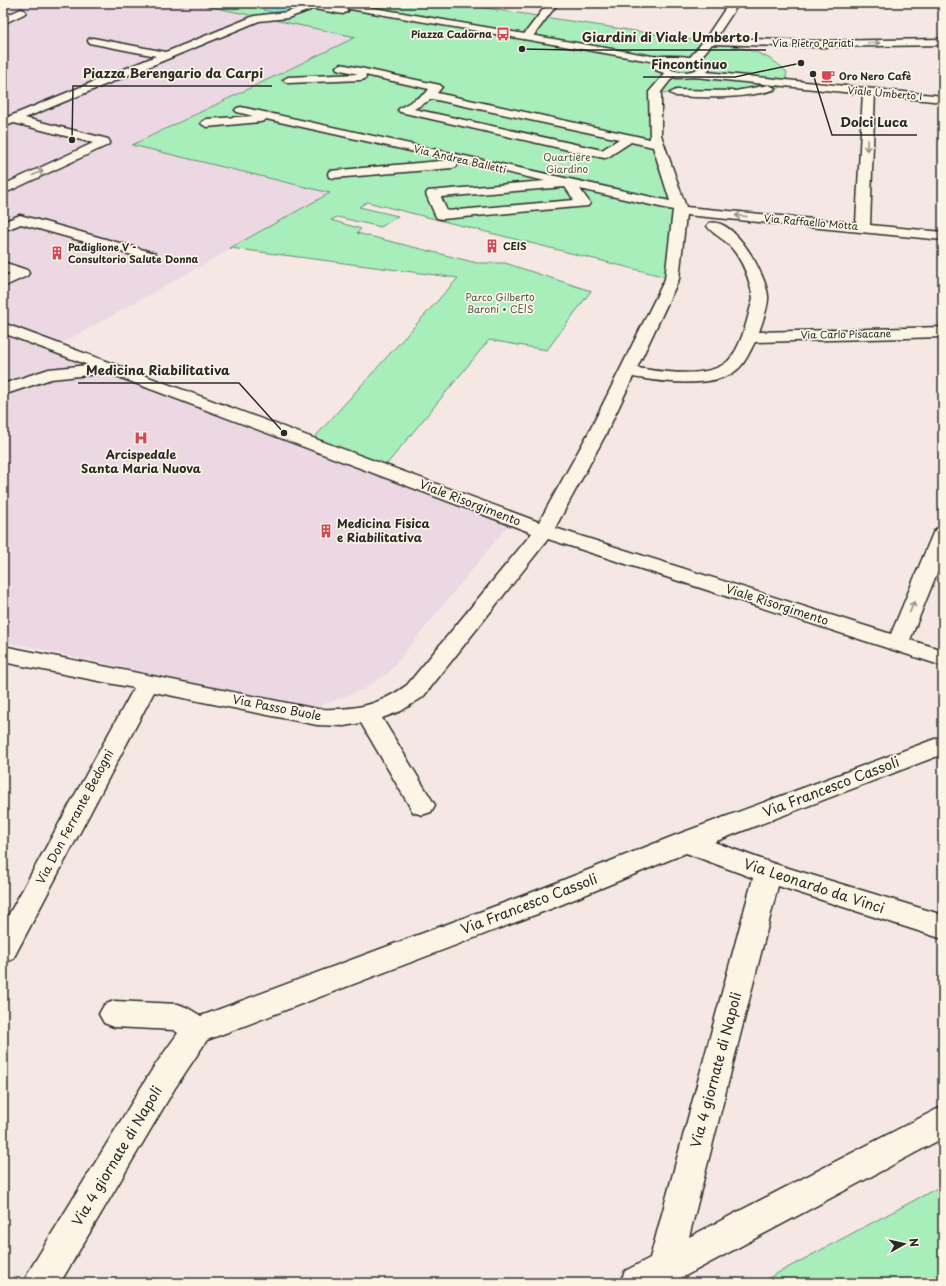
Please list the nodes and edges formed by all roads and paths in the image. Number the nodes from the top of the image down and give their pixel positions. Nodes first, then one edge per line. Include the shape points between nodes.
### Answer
1 (297, 3) edge
2 (329, 3) edge
3 (553, 3) edge
4 (734, 3) edge
5 (307, 8) dead end
6 (21, 12) dead end
7 (3, 21) edge
8 (527, 38) junction
9 (93, 41) dead end
10 (709, 41) junction
11 (943, 42) edge
12 (167, 55) junction
13 (692, 61) junction
14 (704, 66) junction
15 (667, 67) junction
16 (694, 74) junction
17 (329, 78) junction
18 (755, 79) junction
19 (288, 80) dead end
20 (380, 81) junction
21 (769, 88) dead end
22 (869, 92) junction
23 (676, 93) dead end
24 (430, 96) junction
25 (943, 99) edge
26 (241, 110) dead end
27 (276, 118) junction
28 (8, 121) edge
29 (207, 123) dead end
30 (37, 124) junction
31 (16, 133) dead end
32 (630, 136) junction
33 (658, 144) junction
34 (474, 162) junction
35 (334, 174) dead end
36 (569, 183) junction
37 (3, 190) edge
38 (679, 209) junction
39 (714, 226) dead end
40 (3, 227) edge
41 (863, 227) junction
42 (943, 236) edge
43 (150, 256) dead end
44 (3, 266) edge
45 (3, 283) edge
46 (3, 328) edge
47 (943, 332) edge
48 (750, 337) junction
49 (110, 368) junction
50 (628, 371) junction
51 (3, 390) edge
52 (544, 531) junction
53 (943, 533) edge
54 (898, 643) junction
55 (3, 654) edge
56 (943, 658) edge
57 (148, 683) junction
58 (368, 715) junction
59 (943, 745) edge
60 (422, 805) dead end
61 (685, 842) junction
62 (768, 872) junction
63 (943, 928) edge
64 (3, 951) edge
65 (114, 1014) dead end
66 (197, 1031) junction
67 (943, 1121) edge
68 (650, 1276) edge
69 (41, 1283) edge

1 - 15 street
2 - 8 street
3 - 8 street
4 - 10 street
5 - 12 street via 293,14 256,14
6 - 7 street
8 - 15 street
9 - 12 street
10 -> 11 street, Via Pietro Pariati via 816,44
10 - 13 street
12 - 28 street
13 - 14 street, Viale Umberto I
13 - 15 street
14 - 16 street via 704,70
14 - 18 street, Viale Umberto I
15 - 16 street, Viale Umberto I
15 - 33 street via 654,92 655,135
16 - 18 street, Viale Umberto I
17 - 19 street
17 - 20 street
17 - 20 street via 345,68
18 - 22 street, Viale Umberto I
20 - 24 street via 436,88
21 - 23 street via 758,92 721,95
22 - 25 street, Viale Umberto I
22 -> 41 street
24 - 32 street
24 - 32 street via 404,110 604,154
26 - 27 street, Via Andrea Balletti
27 - 29 street
27 - 34 street, Via Andrea Balletti
28 - 30 street
30 - 31 street
37 -> 30 street via 104,142
32 - 33 street
33 - 38 street
34 - 35 street
34 - 36 street, Via Andrea Balletti
36 - 36 street via 441,193 433,194 442,215 583,203
36 - 38 street, Via Andrea Balletti
41 -> 38 street, Via Raffaello Motta
38 - 50 street, Via Passo Buole via 672,279
39 - 48 street via 734,240 745,254 759,288 761,298
40 - 43 street via 20,219
41 - 42 street, Via Raffaello Motta
44 - 45 street via 22,273
46 - 49 street, Viale Risorgimento
47 - 48 street, Via Carlo Pisacane
48 - 50 street via 735,363 720,372 675,378
49 - 51 street via 49,374
49 - 52 street, Viale Risorgimento
50 - 52 street, Via Passo Buole
52 - 54 street, Viale Risorgimento
52 - 58 street, Via Passo Buole via 415,691 393,706
54 -> 53 street
54 - 56 street, Viale Risorgimento
55 - 57 street, Via Passo Buole
57 - 58 street, Via Passo Buole via 317,717 343,718
57 - 64 street, Via Don Ferrante Bedogni
58 - 60 street
59 - 61 street, Via Francesco Cassoli
61 - 62 street, Via Leonardo da Vinci
61 - 66 street, Via Francesco Cassoli via 543,900
62 - 63 street, Via Leonardo da Vinci
62 - 68 street, Via 4 giornate di Napoli
65 - 66 street via 178,1017
66 - 69 street, Via 4 giornate di Napoli via 164,1078
67 - 68 street, Via 4 giornate di Napoli

